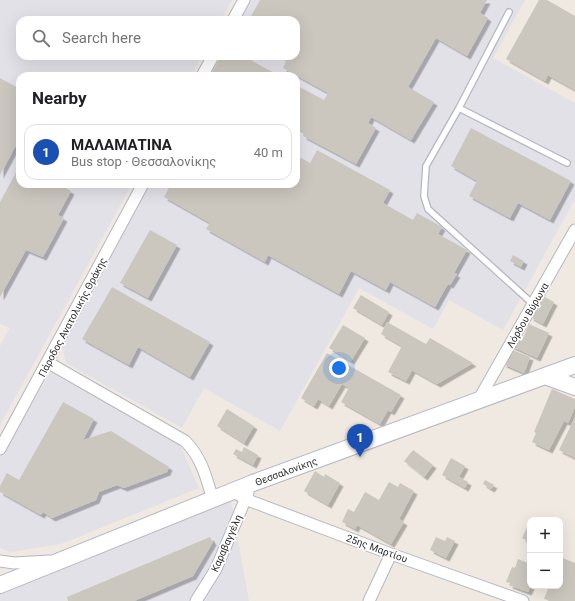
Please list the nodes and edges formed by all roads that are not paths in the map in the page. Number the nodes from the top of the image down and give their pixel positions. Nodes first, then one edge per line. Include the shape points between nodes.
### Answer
1 (244, 0) edge
2 (509, 12) dead end
3 (235, 16) edge
4 (211, 60) edge
5 (204, 72) edge
6 (459, 108) junction
7 (567, 164) dead end
8 (140, 188) edge
9 (575, 230) edge
10 (533, 304) junction
11 (47, 362) junction
12 (575, 365) edge
13 (544, 376) junction
14 (575, 387) edge
15 (479, 399) junction
16 (0, 449) edge
17 (239, 495) junction
18 (213, 500) junction
19 (391, 554) junction
20 (58, 560) junction
21 (0, 561) edge
22 (0, 585) edge
23 (196, 601) edge
24 (369, 601) edge
25 (523, 601) edge

1 - 3 street
2 - 6 lane
4 - 5 street
6 - 7 lane
6 - 10 lane via 426,166 424,196 428,209
8 - 11 street, Πάροδος Ανατολικής Θράκης
9 - 10 street, Λόρδου Βύρωνα
10 - 15 street, Λόρδου Βύρωνα
11 - 16 street, Πάροδος Ανατολικής Θράκης
11 - 18 street via 185,441 195,451 202,464
12 - 13 main road, Θεσσαλονίκης
13 - 14 main road
13 - 15 main road, Θεσσαλονίκης
15 - 17 main road, Θεσσαλονίκης via 253,483
17 - 18 main road, Θεσσαλονίκης
17 - 19 street, 25ης Μαρτίου
17 - 23 street, Καραβαγγέλη via 216,569
18 - 20 main road, Θεσσαλονίκης
19 - 24 street
19 - 25 street, 25ης Μαρτίου
20 - 21 street via 21,563
20 - 22 main road, Θεσσαλονίκης

